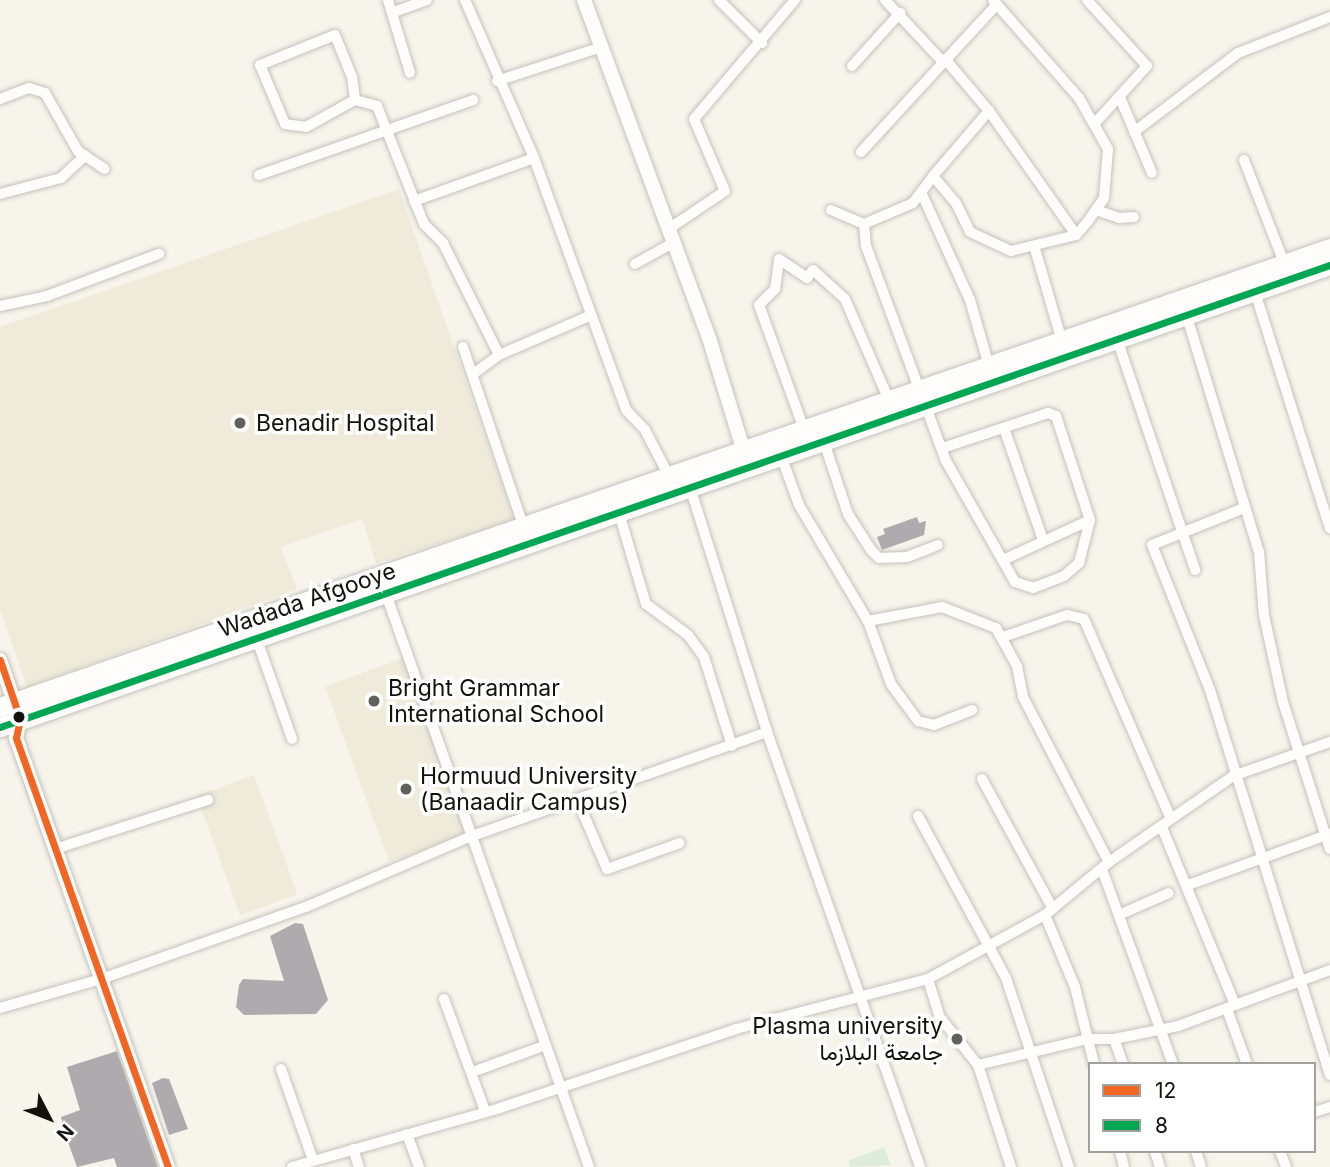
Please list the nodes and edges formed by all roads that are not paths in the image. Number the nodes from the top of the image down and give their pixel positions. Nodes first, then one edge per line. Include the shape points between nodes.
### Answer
1 (388, 0) edge
2 (428, 0) edge
3 (466, 0) edge
4 (584, 0) edge
5 (719, 0) edge
6 (795, 0) edge
7 (885, 0) edge
8 (1087, 0) edge
9 (994, 3) edge
10 (394, 12) junction
11 (900, 13) junction
12 (1330, 17) edge
13 (762, 43) junction
14 (601, 47) junction
15 (944, 61) junction
16 (852, 66) dead end
17 (410, 73) dead end
18 (497, 80) junction
19 (0, 100) edge
20 (355, 100) junction
21 (473, 100) dead end
22 (1121, 100) junction
23 (989, 111) junction
24 (1096, 122) junction
25 (1134, 132) junction
26 (386, 134) junction
27 (861, 152) dead end
28 (85, 156) junction
29 (534, 158) junction
30 (1244, 160) dead end
31 (105, 169) dead end
32 (1152, 173) dead end
33 (259, 175) dead end
34 (933, 176) junction
35 (922, 192) junction
36 (0, 194) edge
37 (414, 201) junction
38 (831, 210) dead end
39 (1096, 210) junction
40 (1134, 217) dead end
41 (864, 224) junction
42 (670, 228) junction
43 (1076, 234) junction
44 (671, 244) junction
45 (1035, 249) junction
46 (159, 254) dead end
47 (1328, 257) edge
48 (635, 264) dead end
49 (1285, 265) junction
50 (1253, 285) junction
51 (0, 306) edge
52 (589, 316) junction
53 (1187, 317) junction
54 (1117, 339) junction
55 (463, 346) dead end
56 (1065, 349) junction
57 (499, 355) junction
58 (989, 366) junction
59 (472, 374) junction
60 (923, 398) junction
61 (889, 400) junction
62 (1004, 428) junction
63 (805, 432) junction
64 (824, 442) junction
65 (777, 448) junction
66 (942, 448) junction
67 (744, 452) junction
68 (681, 482) junction
69 (1326, 505) edge
70 (1244, 508) junction
71 (620, 513) junction
72 (1090, 520) junction
73 (524, 528) junction
74 (1330, 528) edge
75 (1180, 531) junction
76 (1044, 540) junction
77 (938, 545) dead end
78 (1003, 560) junction
79 (1195, 570) dead end
80 (386, 594) junction
81 (869, 621) junction
82 (1003, 637) junction
83 (257, 640) junction
84 (0, 660) edge
85 (972, 710) dead end
86 (7, 716) edge
87 (767, 732) junction
88 (292, 739) dead end
89 (1330, 742) edge
90 (732, 746) junction
91 (1297, 751) junction
92 (1233, 776) junction
93 (982, 779) dead end
94 (577, 799) junction
95 (208, 800) dead end
96 (918, 816) dead end
97 (1170, 817) junction
98 (1163, 830) junction
99 (1327, 834) edge
100 (472, 835) junction
101 (681, 844) dead end
102 (55, 849) junction
103 (1330, 849) edge
104 (1263, 857) junction
105 (1106, 867) junction
106 (1188, 885) junction
107 (1169, 893) dead end
108 (1049, 912) junction
109 (1121, 914) junction
110 (992, 945) junction
111 (1330, 970) edge
112 (101, 979) junction
113 (928, 979) junction
114 (1301, 979) junction
115 (860, 993) junction
116 (443, 999) dead end
117 (0, 1007) edge
118 (1231, 1007) junction
119 (1162, 1031) junction
120 (1087, 1039) junction
121 (1114, 1039) junction
122 (546, 1045) junction
123 (1035, 1051) junction
124 (1093, 1062) edge
125 (1122, 1062) edge
126 (1172, 1062) edge
127 (1246, 1062) edge
128 (978, 1065) junction
129 (281, 1069) dead end
130 (478, 1070) dead end
131 (1330, 1075) edge
132 (562, 1087) junction
133 (485, 1111) junction
134 (407, 1134) junction
135 (353, 1149) junction
136 (313, 1160) junction
137 (168, 1167) edge
138 (292, 1167) edge
139 (359, 1167) edge
140 (419, 1167) edge
141 (589, 1167) edge
142 (920, 1167) edge
143 (1011, 1167) edge
144 (1069, 1167) edge

1 - 10 street
2 - 10 street
3 - 18 street
4 - 14 street
5 - 13 street
6 - 13 street
7 - 11 street
8 - 22 street via 1147,66
9 - 15 street
9 - 24 street
10 - 17 street
11 - 15 street
11 - 16 street
12 - 25 street via 1238,53
13 - 42 street via 694,118 723,196
14 - 18 street
14 - 42 street
15 - 23 street
15 - 27 street
18 - 29 street
19 - 28 street via 39,89
20 - 20 street via 352,77 335,35 260,65 285,124 306,127
20 - 26 street via 377,106
21 - 26 street
22 - 24 street
22 - 25 street
23 - 34 street
23 - 43 street
24 - 39 street via 1108,149 1110,173
25 - 32 street
26 - 33 street
26 - 37 street
28 - 31 street
28 - 36 street via 61,178
29 - 37 street
29 - 52 street
30 - 49 street
34 - 35 street
34 - 45 street via 956,203 970,232 1011,251
35 - 41 street via 913,203
35 - 58 street via 970,299
37 - 57 street via 424,224 443,243
38 - 41 street
39 - 40 street via 1119,218
39 - 43 street
41 - 60 street via 866,246
42 - 44 street
43 - 45 street
44 - 48 street
44 - 67 street via 710,341
45 - 56 street
46 - 51 street via 47,296
47 - 49 highway, Wadada Afgooye
47 - 50 highway, Wadada Afgooye
49 - 50 highway, Wadada Afgooye
50 - 53 highway, Wadada Afgooye
50 - 56 highway, Wadada Afgooye
50 - 69 street
52 - 57 street
52 - 68 street via 626,410
53 - 54 highway, Wadada Afgooye
53 - 70 street
54 - 56 highway, Wadada Afgooye
54 - 75 street
55 - 59 street
56 - 58 highway, Wadada Afgooye
56 - 60 highway, Wadada Afgooye
57 - 59 street
58 - 60 highway, Wadada Afgooye
59 - 73 street
60 - 61 highway, Wadada Afgooye
60 - 64 highway, Wadada Afgooye
60 - 66 street
61 - 63 highway, Wadada Afgooye
61 - 63 street via 845,299 813,270 807,278 779,259 775,289 759,305
62 - 66 street
62 - 72 street via 1048,413 1056,416
62 - 76 street
63 - 65 highway, Wadada Afgooye
64 - 65 highway, Wadada Afgooye
64 - 77 street via 848,514 870,550 879,558 907,557
65 - 67 highway, Wadada Afgooye
65 - 68 highway, Wadada Afgooye
65 - 81 street via 799,505
66 - 78 street
67 - 68 highway, Wadada Afgooye
68 - 71 highway, Wadada Afgooye
68 - 73 highway, Wadada Afgooye
68 - 87 street
69 - 74 street
70 - 75 street
70 - 91 street via 1263,571 1264,615
71 - 80 highway, Wadada Afgooye
71 - 90 street via 646,604 688,635 704,657
72 - 76 street
72 - 78 street via 1079,563 1065,576 1021,587
73 - 86 highway, Wadada Afgooye
75 - 79 street
75 - 92 street via 1152,545 1210,690
76 - 78 street
80 - 83 highway, Wadada Afgooye
80 - 100 street
81 - 82 street via 942,607 989,621
81 - 85 street via 891,684 918,721 934,725
82 - 97 street via 1067,615 1084,619
82 - 105 street via 1023,697
83 - 86 highway, Wadada Afgooye
83 - 88 street
84 - 86 street
86 - 102 street
87 - 90 street
87 - 115 street
89 - 91 street
90 - 94 street
91 - 92 street
91 - 99 street
92 - 97 street via 1212,795
92 - 104 street
93 - 108 street
94 - 100 street
94 - 101 street via 607,869
95 - 102 street
96 - 110 street
97 - 98 street
98 - 105 street
98 - 106 street
99 - 103 street
99 - 104 street
100 - 112 street via 306,907
100 - 122 street
102 - 112 street
104 - 106 street
104 - 114 street
105 - 108 street
105 - 109 street
106 - 118 street
107 - 109 street
108 - 110 street
108 - 120 street
109 - 119 street
110 - 113 street
110 - 123 street
111 - 114 street
112 - 117 street
112 - 137 street
113 - 115 street
113 - 128 street via 939,1016
114 - 118 street
114 - 131 street
115 - 132 street
115 - 142 street
116 - 133 street
118 - 119 street
118 - 127 street
119 - 121 street
119 - 126 street
120 - 121 street
120 - 123 street
120 - 124 street
121 - 125 street
122 - 130 street
122 - 132 street
123 - 128 street
123 - 144 street
128 - 143 street
129 - 136 street
132 - 133 street
132 - 141 street
133 - 134 street
134 - 135 street
134 - 140 street
135 - 136 street
135 - 139 street
136 - 138 street

